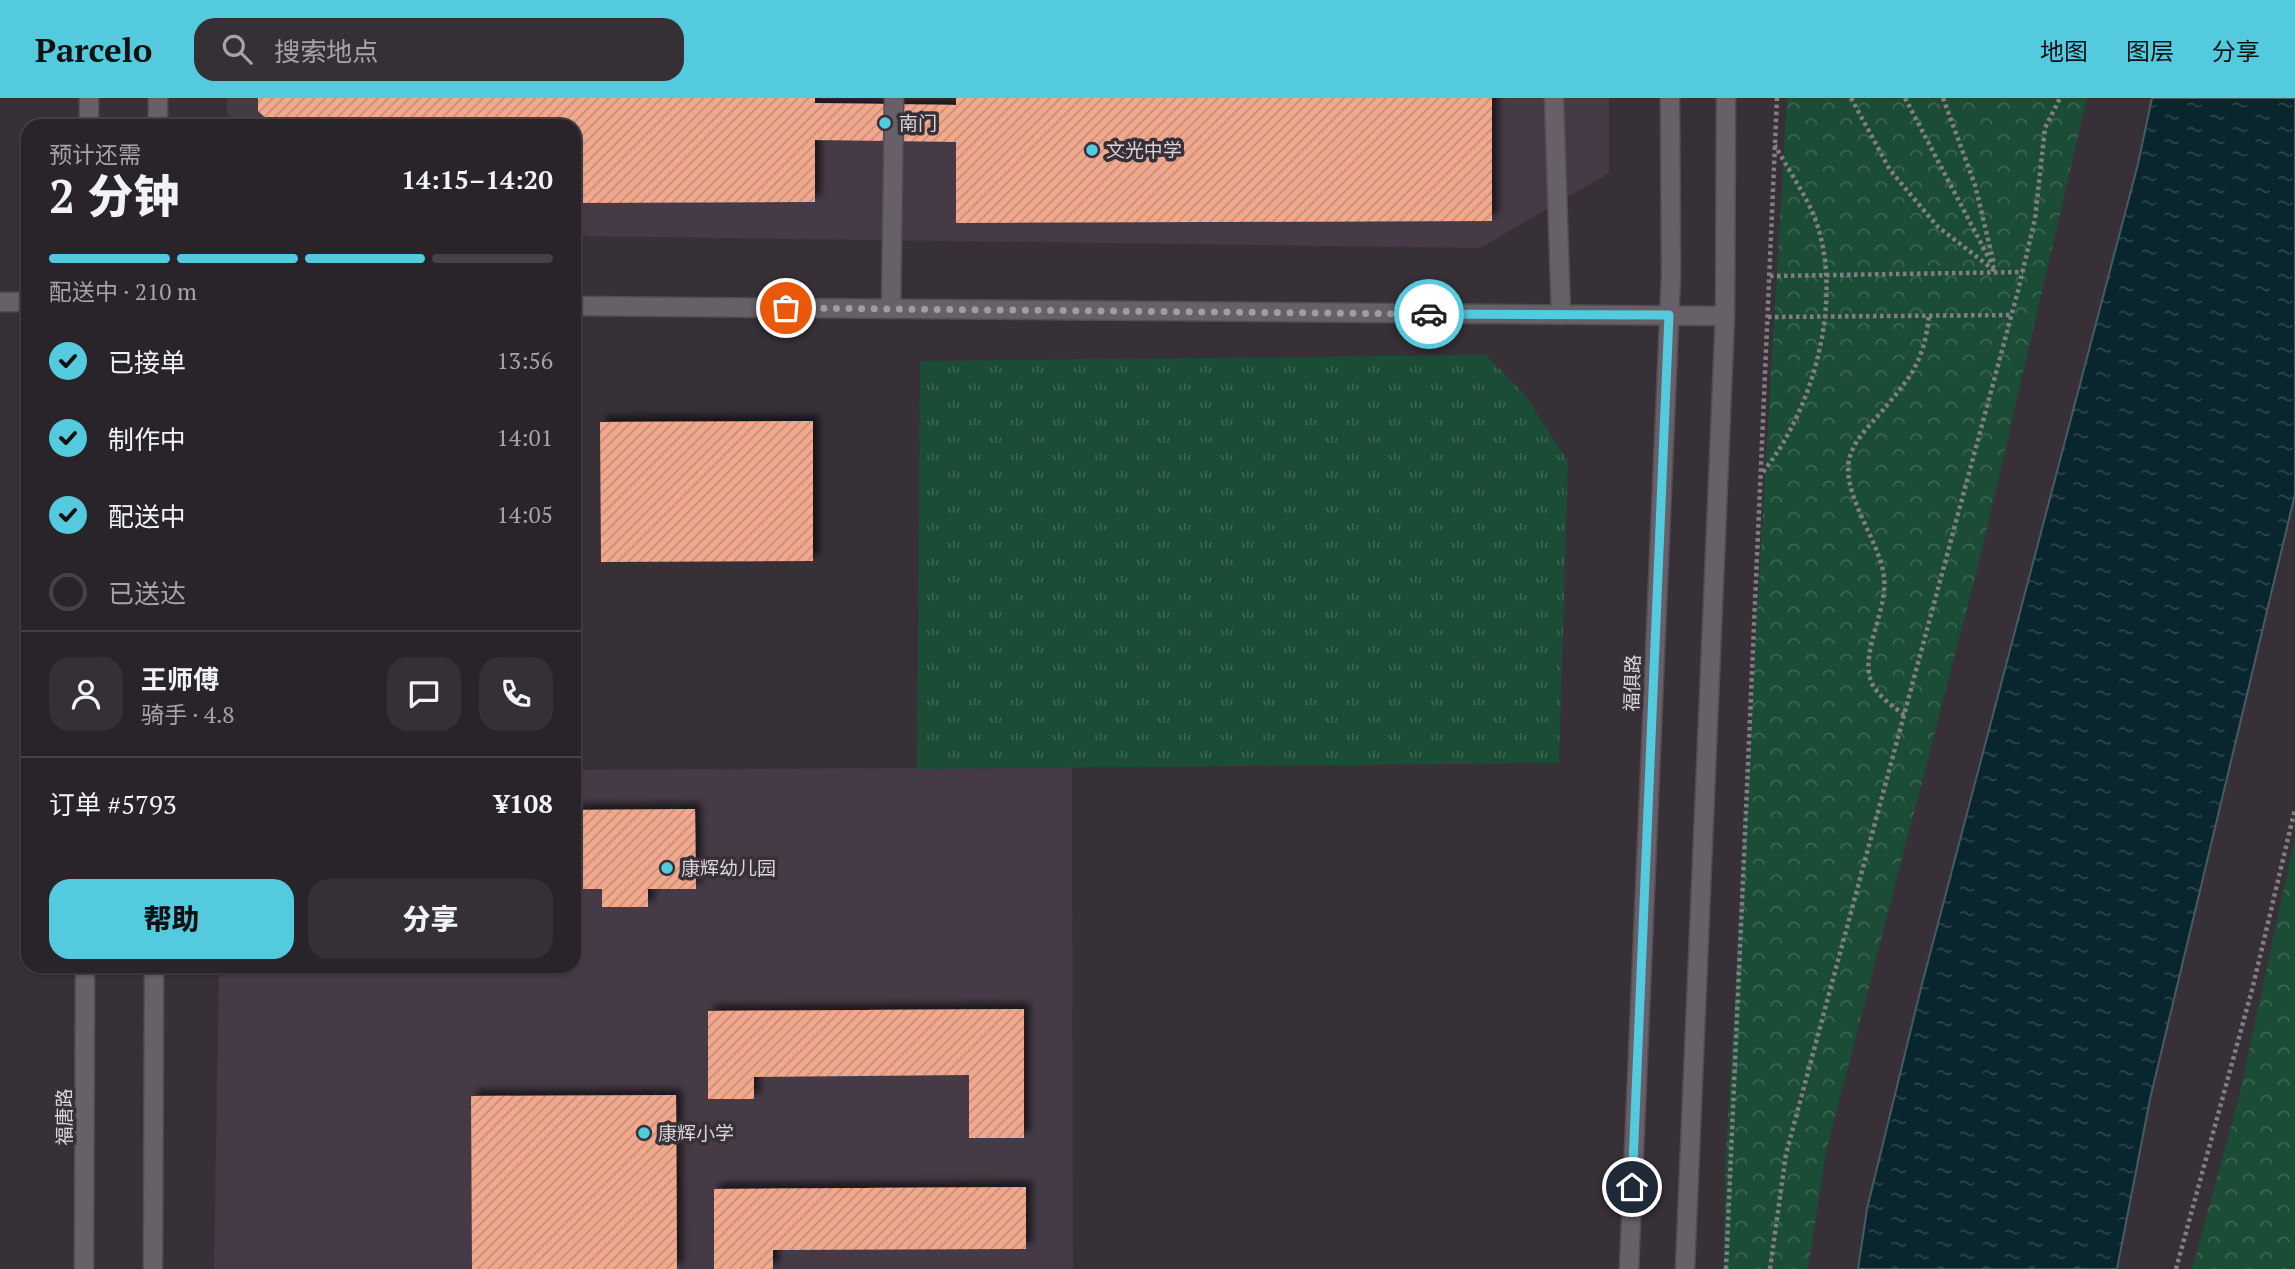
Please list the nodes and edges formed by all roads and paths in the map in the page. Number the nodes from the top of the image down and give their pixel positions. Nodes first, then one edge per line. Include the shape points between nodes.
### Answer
1 (89, 98) edge
2 (158, 98) edge
3 (894, 98) edge
4 (1554, 98) edge
5 (1670, 98) edge
6 (1726, 98) edge
7 (1777, 98) edge
8 (1851, 98) edge
9 (1905, 98) edge
10 (1943, 98) edge
11 (2060, 98) edge
12 (89, 119) edge
13 (158, 119) edge
14 (1775, 145) junction
15 (1996, 272) junction
16 (2023, 272) junction
17 (1824, 275) junction
18 (1770, 276) junction
19 (0, 302) edge
20 (21, 302) edge
21 (581, 306) edge
22 (891, 309) junction
23 (1561, 315) junction
24 (1669, 315) junction
25 (1929, 315) junction
26 (2012, 315) junction
27 (1726, 316) junction
28 (1823, 316) junction
29 (1768, 317) junction
30 (1762, 473) junction
31 (1904, 715) junction
32 (2295, 808) edge
33 (85, 973) edge
34 (154, 973) edge
35 (84, 1269) edge
36 (153, 1269) edge
37 (1629, 1269) edge
38 (1685, 1269) edge
39 (1726, 1269) edge
40 (1770, 1269) edge
41 (2176, 1269) edge

1 - 12 main road
2 - 13 main road
3 - 22 main road
4 - 23 main road
5 - 24 main road, 福俱路
6 - 27 main road
7 - 14 path
8 - 15 path via 1890,170 1937,226
9 - 15 path
10 - 15 path via 1975,185
11 - 16 path via 2045,128 2035,219
14 - 17 path via 1814,215
14 - 18 path
15 - 16 path
15 - 17 path
16 - 26 path
17 - 18 path
17 - 28 path
18 - 29 path
19 - 20 main road
21 - 22 main road
22 - 23 main road
23 - 24 main road
24 - 27 main road
24 - 37 main road, 福俱路
25 - 26 path
25 - 28 path
25 - 31 path via 1926,347 1862,435 1848,466 1884,578 1882,615 1868,665 1871,682
26 - 31 path
27 - 38 main road
28 - 29 path
28 - 30 path via 1814,380
29 - 30 path
30 - 39 path
31 - 40 path via 1786,1154
32 - 41 path via 2253,986
33 - 35 main road, 福唐路
34 - 36 main road

